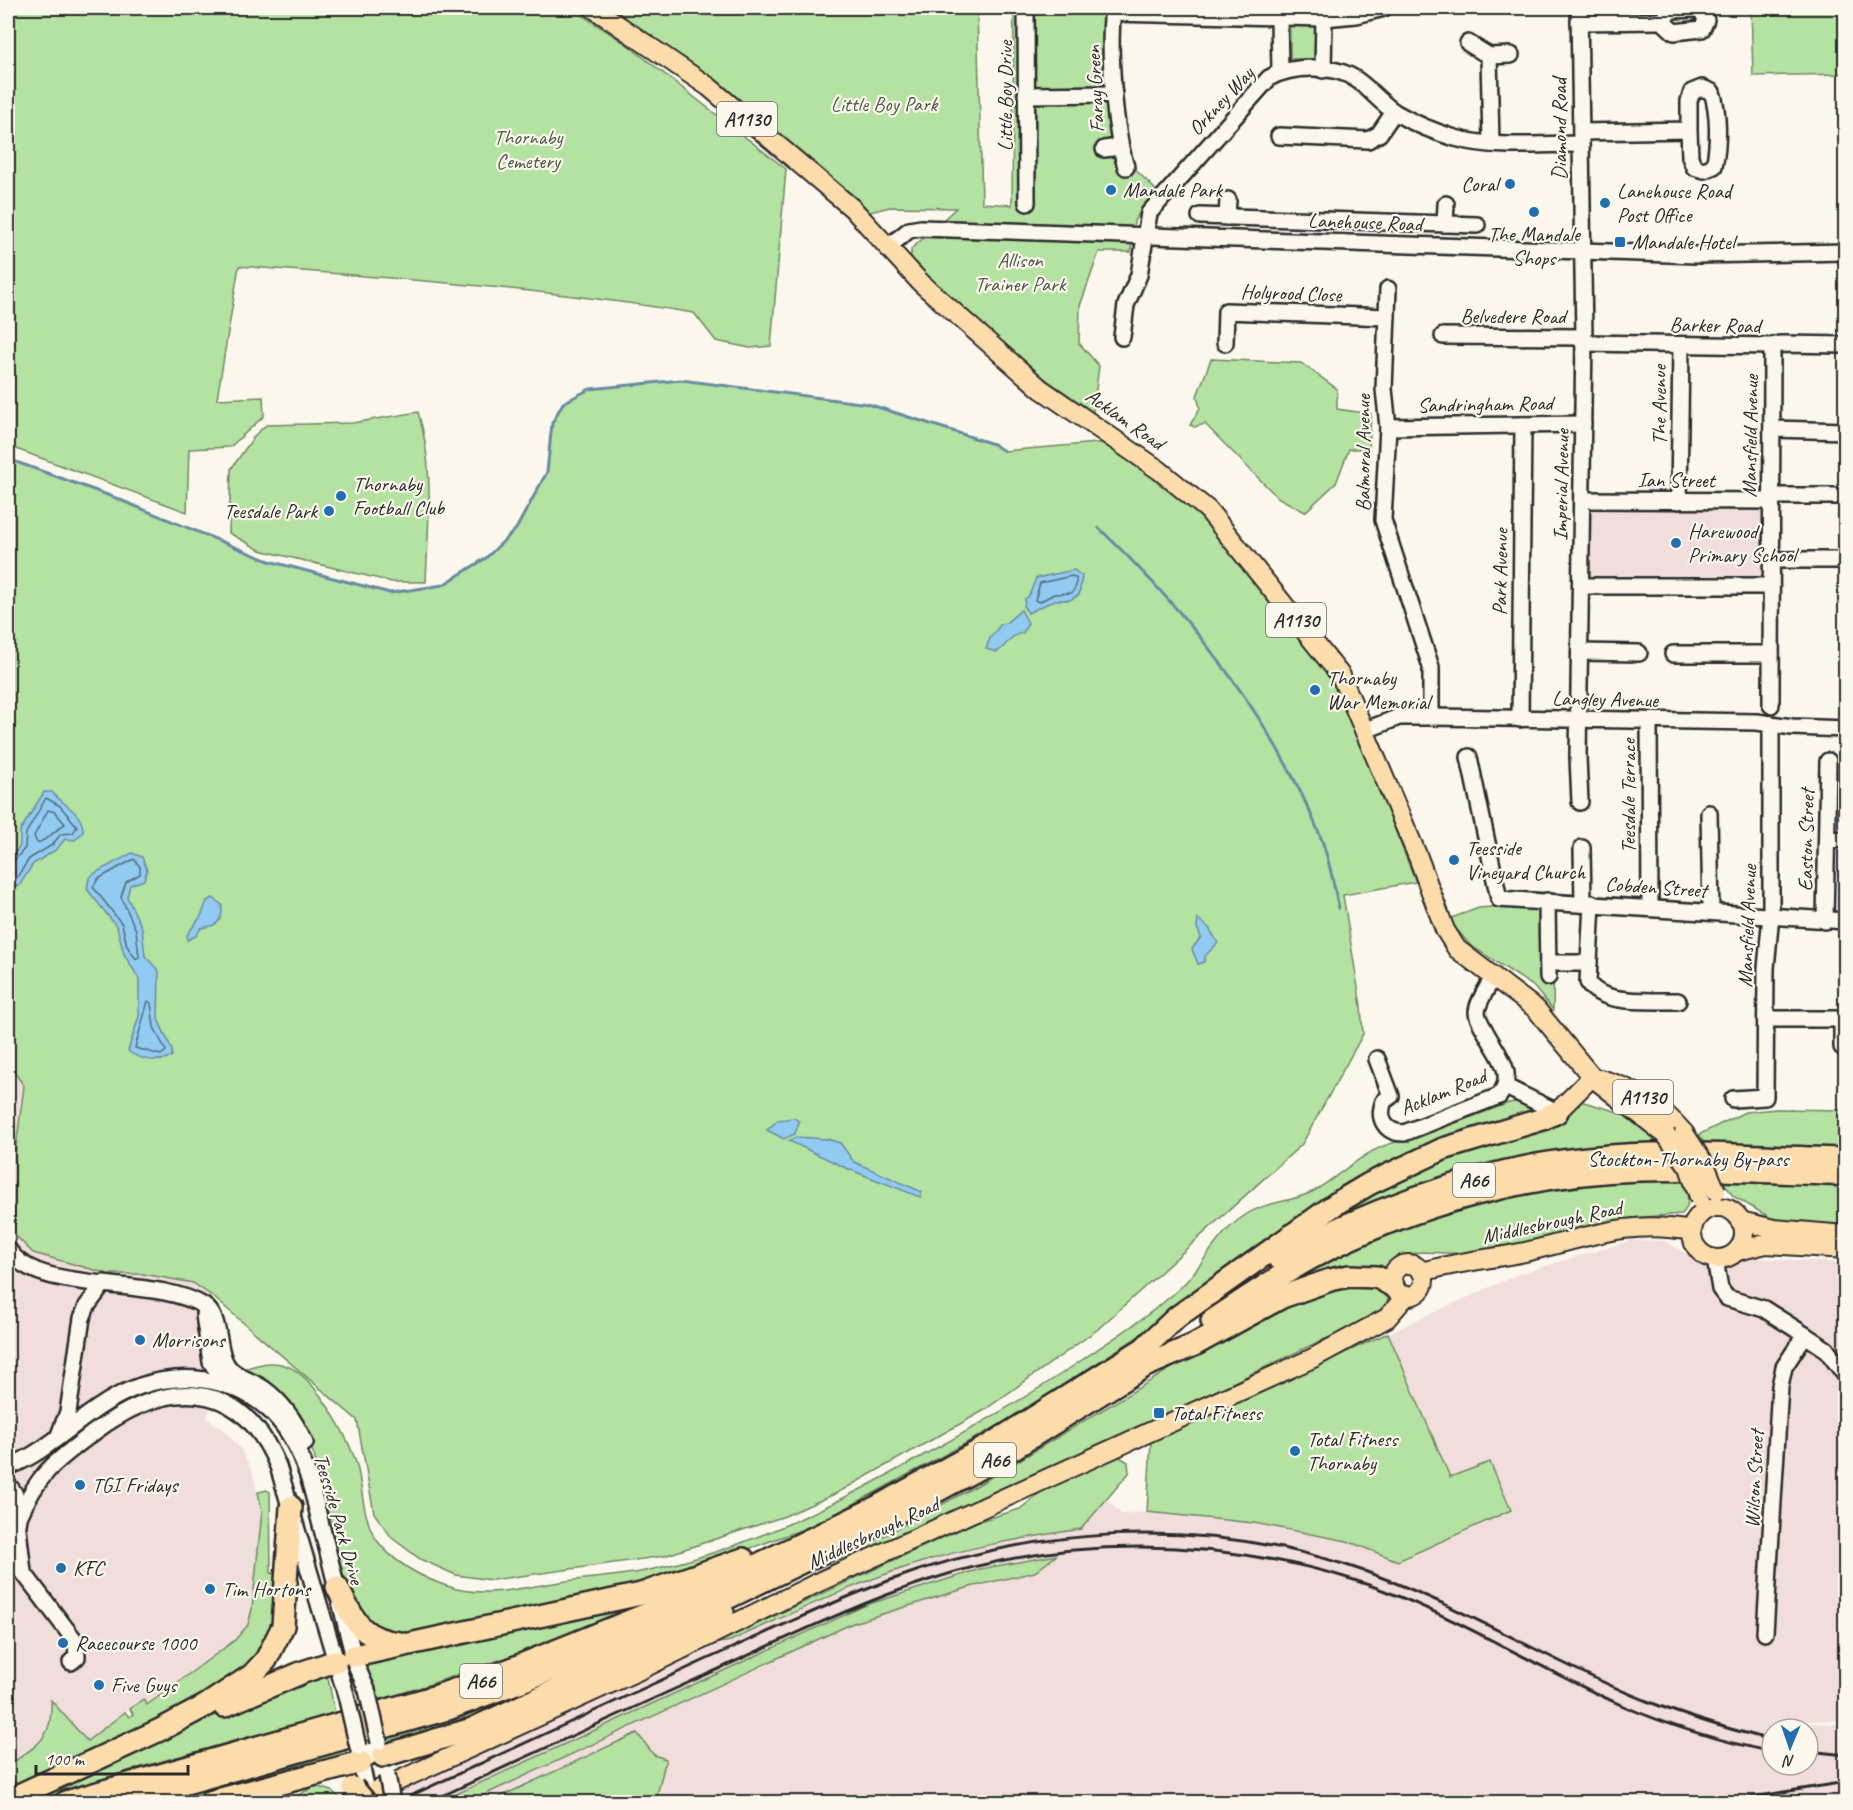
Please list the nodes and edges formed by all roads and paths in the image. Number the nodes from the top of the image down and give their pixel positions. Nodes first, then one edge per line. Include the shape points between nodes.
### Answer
1 (593, 8) edge
2 (1026, 8) edge
3 (1384, 8) edge
4 (1113, 10) edge
5 (1212, 12) edge
6 (1296, 12) edge
7 (1579, 15) edge
8 (1279, 18) junction
9 (1324, 18) junction
10 (1662, 21) dead end
11 (1468, 43) dead end
12 (1511, 55) dead end
13 (1489, 56) junction
14 (1323, 70) junction
15 (1280, 72) junction
16 (1026, 94) junction
17 (1114, 94) junction
18 (1394, 112) junction
19 (1689, 130) junction
20 (1280, 136) dead end
21 (1310, 138) junction
22 (1580, 138) junction
23 (1491, 144) junction
24 (1120, 147) junction
25 (1104, 149) dead end
26 (1310, 154) dead end
27 (1126, 167) dead end
28 (1228, 201) dead end
29 (1027, 203) dead end
30 (1446, 204) dead end
31 (1200, 216) dead end
32 (1227, 217) junction
33 (1334, 221) junction
34 (1444, 224) junction
35 (1477, 225) dead end
36 (1145, 235) junction
37 (1333, 242) junction
38 (888, 246) junction
39 (1582, 251) junction
40 (1845, 252) edge
41 (1388, 289) dead end
42 (1387, 317) junction
43 (1443, 336) dead end
44 (1122, 337) dead end
45 (1583, 340) junction
46 (1225, 343) dead end
47 (1681, 345) junction
48 (1845, 345) edge
49 (1772, 346) junction
50 (1583, 424) junction
51 (1523, 425) junction
52 (1388, 427) junction
53 (1772, 429) junction
54 (1845, 431) edge
55 (1845, 496) edge
56 (1771, 499) junction
57 (1582, 500) junction
58 (1679, 501) junction
59 (1771, 560) junction
60 (1845, 560) edge
61 (1581, 586) junction
62 (1771, 586) junction
63 (1580, 652) junction
64 (1639, 653) dead end
65 (1673, 654) dead end
66 (1771, 654) junction
67 (1771, 705) dead end
68 (1431, 717) junction
69 (1520, 719) junction
70 (1578, 720) junction
71 (1649, 721) junction
72 (1771, 724) junction
73 (1845, 729) edge
74 (1366, 730) junction
75 (1469, 758) dead end
76 (1828, 761) dead end
77 (1580, 802) dead end
78 (1709, 813) dead end
79 (1845, 839) edge
80 (1828, 840) junction
81 (1582, 848) dead end
82 (1547, 901) junction
83 (1587, 903) junction
84 (1650, 907) junction
85 (1711, 911) junction
86 (1771, 915) junction
87 (1825, 921) junction
88 (1845, 921) edge
89 (1589, 963) junction
90 (1493, 977) junction
91 (1678, 1001) dead end
92 (1766, 1019) junction
93 (1844, 1019) edge
94 (1842, 1047) dead end
95 (1377, 1059) dead end
96 (1592, 1077) junction
97 (1506, 1087) junction
98 (1733, 1099) dead end
99 (1557, 1112) junction
100 (1845, 1159) edge
101 (1845, 1175) edge
102 (1701, 1210) junction
103 (1733, 1215) junction
104 (1845, 1235) edge
105 (8, 1249) edge
106 (1845, 1249) edge
107 (1737, 1251) junction
108 (1715, 1259) junction
109 (1422, 1272) junction
110 (104, 1283) junction
111 (1400, 1291) junction
112 (194, 1301) junction
113 (1805, 1335) junction
114 (1144, 1357) junction
115 (1845, 1376) edge
116 (226, 1384) junction
117 (59, 1435) junction
118 (8, 1467) edge
119 (308, 1478) junction
120 (8, 1485) edge
121 (291, 1507) junction
122 (877, 1507) junction
123 (19, 1523) junction
124 (839, 1544) junction
125 (8, 1546) edge
126 (8, 1563) edge
127 (24, 1572) junction
128 (337, 1587) junction
129 (1765, 1633) dead end
130 (410, 1644) junction
131 (349, 1661) junction
132 (71, 1662) dead end
133 (162, 1729) junction
134 (369, 1773) edge
135 (8, 1800) edge
136 (66, 1803) edge
137 (119, 1803) edge
138 (210, 1803) edge
139 (392, 1803) edge

1 - 38 main road, Acklam Road / A1130 via 709,87 852,208
2 - 16 street, Little Boy Drive
3 - 9 street
4 - 5 street
4 - 17 street, Faray Green
5 - 8 street
6 - 8 street
6 - 9 street
7 - 10 street
7 - 22 street, Diamond Road
8 - 15 street
9 - 14 street
11 - 13 street
12 - 13 street
13 - 23 street
14 - 15 street, Orkney Way
14 - 18 street, Orkney Way via 1355,79
15 - 36 street, Orkney Way via 1269,78 1161,196 1149,213
16 - 17 street
16 - 29 street, Little Boy Drive via 1032,185
17 - 24 street, Faray Green
18 - 21 street via 1379,134 1368,140
18 - 23 street, Orkney Way via 1446,135
19 - 19 street via 1692,92 1702,88 1712,92 1714,165 1704,170 1694,167
19 - 22 street, Orkney Way
20 - 21 street
21 - 26 street
22 - 23 street, Orkney Way
22 - 39 street, Diamond Road
24 - 25 street
24 - 27 street, Faray Green
28 - 32 street
30 - 34 street
31 - 32 street
32 - 33 street
33 - 34 street
33 - 37 street
34 - 35 street
36 - 37 street, Lanehouse Road
36 - 38 street, Lanehouse Road via 921,228 909,230
36 - 44 street, Orkney Way via 1139,275 1126,304
37 - 39 street, Lanehouse Road
38 - 74 main road, Acklam Road / A1130 via 948,309 1041,389 1159,470 1208,510 1341,676
39 - 40 street, Lanehouse Road via 1744,256
39 - 45 street, Imperial Avenue
41 - 42 street, Balmoral Avenue
42 - 46 street, Holyrood Close via 1226,311
42 - 52 street, Balmoral Avenue via 1384,389
43 - 45 street, Belvedere Road
45 - 47 street, Barker Road
45 - 50 street, Imperial Avenue
47 - 49 street, Barker Road
47 - 58 street, The Avenue
48 - 49 street, Barker Road
49 - 53 street, Mansfield Avenue
50 - 51 street, Sandringham Road
50 - 57 street, Imperial Avenue
51 - 52 street, Sandringham Road
51 - 69 street, Park Avenue
52 - 68 street, Balmoral Avenue via 1383,520 1431,667
53 - 54 street
53 - 56 street, Mansfield Avenue
55 - 56 street, Ian Street
56 - 58 street, Ian Street
56 - 59 street, Mansfield Avenue
57 - 58 street, Ian Street
57 - 61 street, Imperial Avenue
59 - 60 street
59 - 62 street, Mansfield Avenue
61 - 62 street
61 - 63 street, Imperial Avenue
62 - 66 street, Mansfield Avenue
63 - 64 street
63 - 70 street, Imperial Avenue
65 - 66 street
66 - 67 street, Mansfield Avenue
68 - 69 street, Langley Avenue
68 - 74 street, Langley Avenue via 1399,717
69 - 70 street, Langley Avenue
70 - 71 street, Langley Avenue
70 - 77 street, Imperial Avenue
71 - 72 street, Langley Avenue
71 - 84 street, Teesdale Terrace
72 - 73 street, Langley Avenue
72 - 86 street, Mansfield Avenue
74 - 90 main road, Acklam Road / A1130 via 1445,930 1457,949
75 - 82 street, Cobden Street via 1499,899
76 - 80 street, Easton Street
78 - 85 street
79 - 80 street
80 - 87 street, Easton Street
81 - 83 street
82 - 83 street, Cobden Street
82 - 89 street via 1548,970
83 - 84 street, Cobden Street
83 - 89 street
84 - 85 street, Cobden Street
85 - 86 street, Cobden Street
86 - 87 street, Cobden Street
86 - 92 street, Mansfield Avenue
87 - 88 street, Cobden Street
89 - 91 street via 1588,982 1593,992 1606,998 1645,1007
90 - 96 main road, Acklam Road / A1130 via 1536,1009
90 - 97 street, Acklam Road via 1477,1014 1507,1068
92 - 93 street
92 - 98 street, Mansfield Avenue via 1765,1097
93 - 94 street
95 - 97 street, Acklam Road via 1391,1096 1384,1101 1383,1123 1396,1133 1491,1100
96 - 99 main road
96 - 102 main road, Acklam Road / A1130, bridge via 1666,1135 1689,1167
96 - 102 main road, Acklam Road / A1130, bridge via 1628,1087 1654,1104 1684,1133 1705,1165
97 - 99 street
99 - 114 highway via 1443,1149 1369,1184 1177,1317
100 - 114 highway, Stockton-Thornaby By-pass / A66 via 1628,1155 1539,1164 1465,1183 1368,1215 1278,1258
101 - 114 highway, Stockton-Thornaby By-pass / A66 via 1640,1170 1543,1180 1454,1202 1356,1236 1312,1257
102 - 103 main road, Acklam Road / A1130
102 - 103 main road via 1711,1208
102 - 108 main road, A1130 via 1692,1239 1700,1253
102 - 109 main road, Middlesbrough Road via 1645,1226 1624,1227
103 - 104 main road via 1774,1229
103 - 107 main road via 1743,1236
105 - 110 street via 15,1261 44,1274
106 - 107 main road via 1766,1244
107 - 108 main road
108 - 113 street via 1720,1289 1727,1298 1764,1309
109 - 111 main road, Middlesbrough Road via 1421,1290
109 - 111 main road, Middlesbrough Road via 1409,1264 1399,1267 1393,1275
110 - 112 street via 177,1294
110 - 117 street via 82,1318 68,1412
111 - 114 highway, A66 via 1377,1277 1330,1280 1282,1297 1194,1346
111 - 134 main road, Middlesbrough Road via 1387,1318 1313,1358 832,1576 644,1668
112 - 116 street via 204,1316 211,1362
112 - 119 street via 211,1314 226,1364 285,1408 308,1449
113 - 115 street via 1826,1349
113 - 129 street, Wilson Street via 1784,1367 1780,1386
114 - 122 highway, A66
114 - 124 highway, A66 via 996,1459
116 - 117 street, Teesside Park Drive via 195,1378 156,1380 118,1396
116 - 119 street, Teesside Park Drive via 257,1401 283,1426
117 - 118 street, Teesside Park Drive via 28,1459
119 - 128 street, Teesside Park Drive
120 - 123 street via 18,1502
121 - 123 street, Teesside Park Drive via 271,1449 254,1423 218,1400 174,1395 149,1400 112,1419 52,1463 41,1474
121 - 131 street, Teesside Park Drive
121 - 133 highway via 283,1626 266,1660 242,1682
122 - 130 highway, A66 via 704,1574 641,1594
122 - 136 highway, A66 via 704,1591 489,1678 396,1709
123 - 125 street, Teesside Park Drive
123 - 127 street
124 - 134 highway via 800,1572 695,1628
124 - 137 highway, A66 via 713,1605 502,1690 399,1724
126 - 127 street
127 - 132 street via 76,1642 77,1657
128 - 130 highway, A66 via 360,1628 374,1637
128 - 131 street, Teesside Park Drive
130 - 131 highway, A66
131 - 133 highway, A66 via 281,1680 202,1716
131 - 134 street
133 - 135 highway, A66
134 - 138 highway via 320,1773
134 - 139 street, bridge

